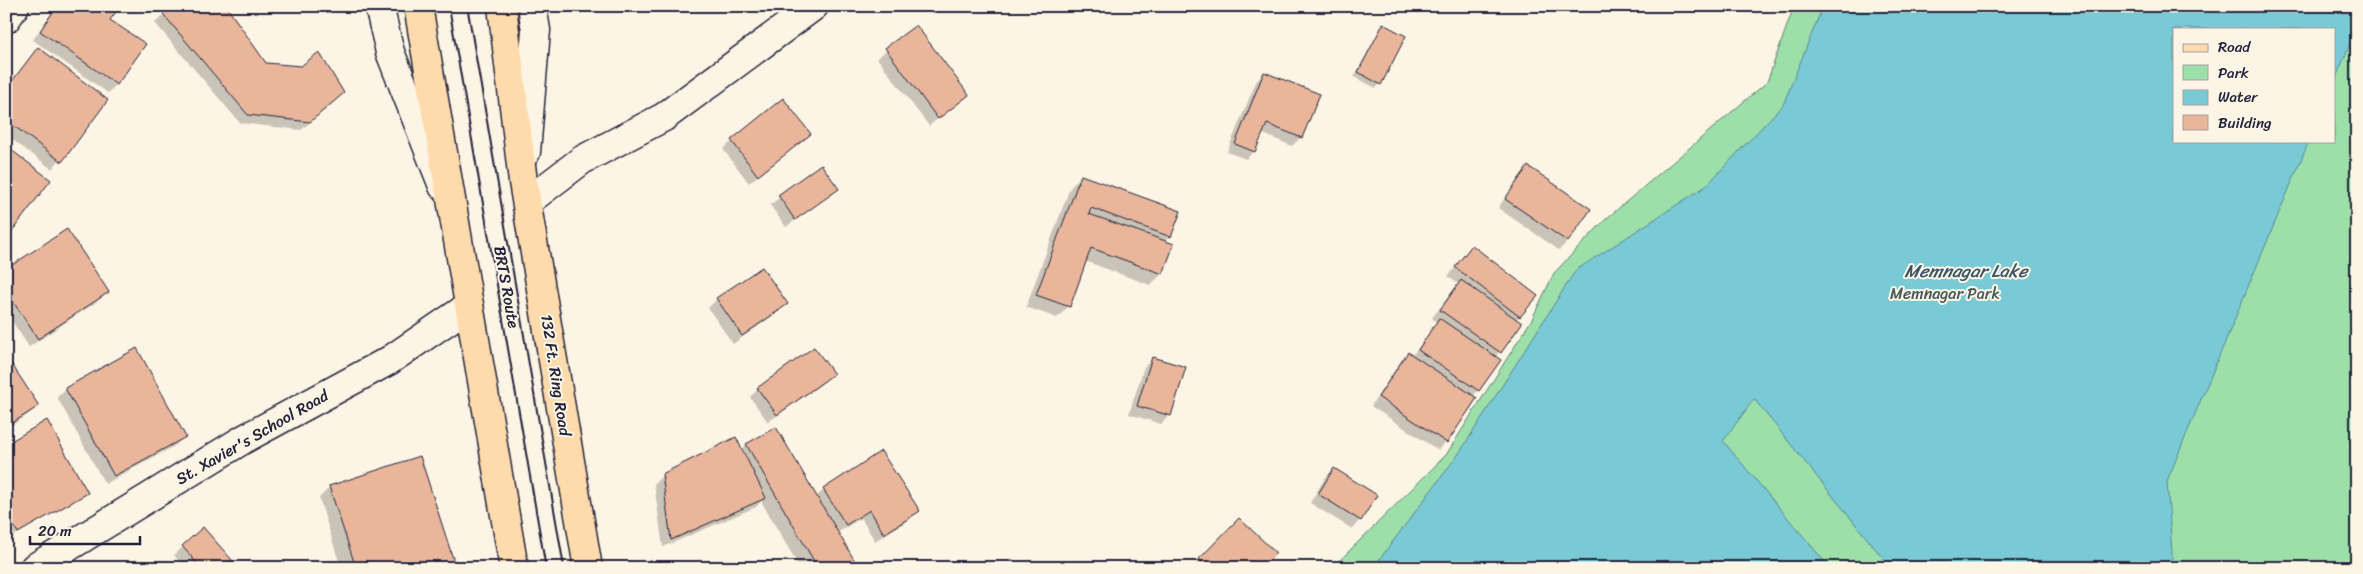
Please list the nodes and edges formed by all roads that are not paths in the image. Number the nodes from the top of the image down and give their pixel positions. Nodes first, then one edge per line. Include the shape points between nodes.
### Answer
1 (15, 6) edge
2 (379, 6) edge
3 (418, 6) edge
4 (458, 6) edge
5 (502, 6) edge
6 (532, 6) edge
7 (814, 6) edge
8 (6, 20) edge
9 (525, 192) junction
10 (453, 213) junction
11 (469, 306) junction
12 (34, 568) edge
13 (514, 568) edge
14 (555, 568) edge
15 (588, 568) edge

1 - 8 street
2 - 10 street via 390,52
3 - 10 main road
4 - 14 lane, BRTS Route
5 - 9 main road, 132 Ft. Ring Road
6 - 9 street via 536,30
7 - 9 street via 664,117
9 - 15 main road, 132 Ft. Ring Road
10 - 11 main road
11 - 12 street, St. Xavier's School Road via 390,360 244,439
11 - 13 main road

